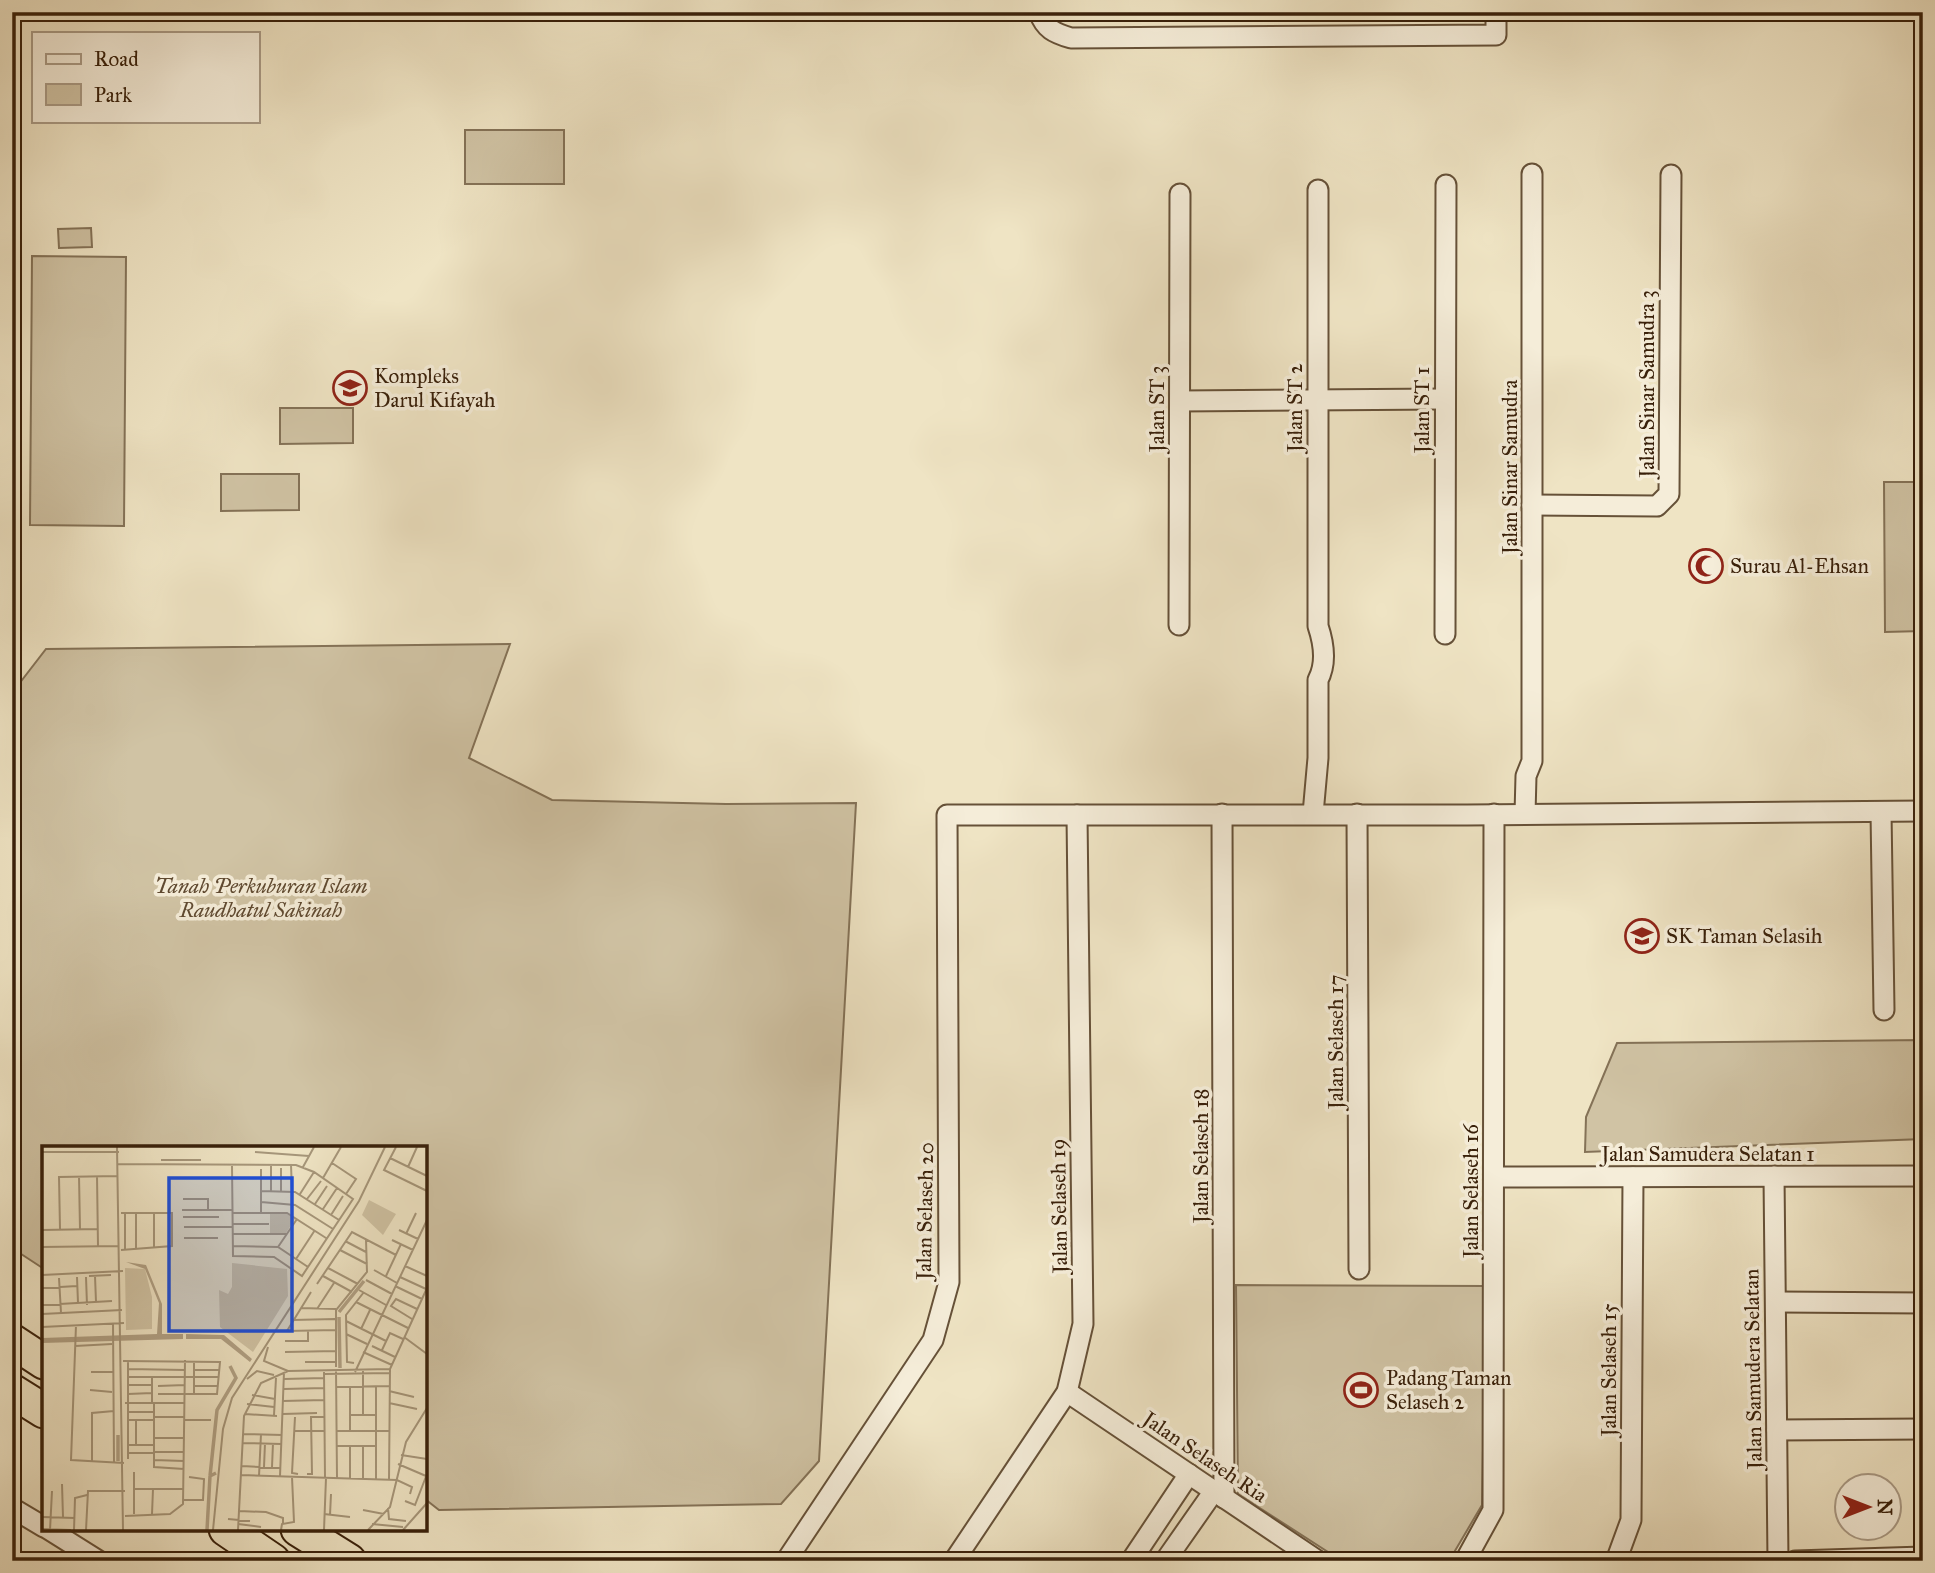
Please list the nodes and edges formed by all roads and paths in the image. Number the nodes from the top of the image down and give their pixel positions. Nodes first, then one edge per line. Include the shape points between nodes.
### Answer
1 (1039, 12) edge
2 (1496, 12) edge
3 (1532, 174) dead end
4 (1671, 175) dead end
5 (1446, 185) dead end
6 (1318, 191) dead end
7 (1180, 194) dead end
8 (1444, 399) junction
9 (1318, 400) junction
10 (1180, 401) junction
11 (1532, 505) junction
12 (1179, 625) dead end
13 (1446, 634) dead end
14 (1881, 811) junction
15 (1923, 811) edge
16 (1077, 814) junction
17 (1222, 814) junction
18 (1313, 814) junction
19 (1357, 814) junction
20 (1494, 814) junction
21 (1532, 814) junction
22 (1884, 1010) dead end
23 (1923, 1176) edge
24 (1494, 1177) junction
25 (1633, 1177) junction
26 (1774, 1177) junction
27 (1359, 1269) dead end
28 (1776, 1302) junction
29 (1923, 1303) edge
30 (12, 1341) edge
31 (42, 1361) edge
32 (12, 1391) edge
33 (1067, 1392) junction
34 (42, 1410) edge
35 (1923, 1429) edge
36 (1777, 1430) junction
37 (1189, 1474) junction
38 (1219, 1494) junction
39 (12, 1508) edge
40 (42, 1526) edge
41 (51, 1531) edge
42 (212, 1531) edge
43 (229, 1531) edge
44 (301, 1531) edge
45 (1923, 1557) edge
46 (99, 1561) edge
47 (248, 1561) edge
48 (273, 1561) edge
49 (349, 1561) edge
50 (786, 1561) edge
51 (954, 1561) edge
52 (1131, 1561) edge
53 (1165, 1561) edge
54 (1318, 1561) edge
55 (1465, 1561) edge
56 (1616, 1561) edge
57 (1778, 1561) edge
58 (1795, 1561) edge

1 - 2 street via 1043,24 1054,33 1084,38 1496,35
3 - 11 street, Jalan Sinar Samudra
4 - 11 street, Jalan Sinar Samudra 3 via 1669,494 1657,506
5 - 8 street, Jalan ST 1
6 - 9 street, Jalan ST 2
7 - 10 street, Jalan ST 3
8 - 9 street
8 - 13 street, Jalan ST 1
9 - 10 street
9 - 18 street, Jalan ST 2 via 1318,626 1311,639 1312,671 1318,680 1318,758
10 - 12 street, Jalan ST 3
11 - 21 street, Jalan Sinar Samudra via 1532,761 1538,774
14 - 15 street
14 - 21 street
14 - 22 street
16 - 17 street
16 - 33 street, Jalan Selaseh 19 via 1083,1324
16 - 50 street, Jalan Selaseh 20 via 947,814 949,1282 933,1340
17 - 18 street
17 - 38 street, Jalan Selaseh 18
18 - 19 street
19 - 20 street
19 - 27 street, Jalan Selaseh 17
20 - 21 street
20 - 24 street, Jalan Selaseh 16
23 - 26 street, Jalan Samudera Selatan 1
24 - 25 street, Jalan Samudera Selatan 1
24 - 55 street, Jalan Selaseh 16 via 1493,1510
25 - 26 street, Jalan Samudera Selatan 1
25 - 56 street, Jalan Selaseh 15 via 1631,1520
26 - 28 street, Jalan Samudera Selatan
28 - 29 street
28 - 36 street, Jalan Samudera Selatan
30 - 31 highway
32 - 34 highway
33 - 37 street, Jalan Selaseh Ria
33 - 51 street, Jalan Selaseh 19
35 - 36 street
36 - 57 street, Jalan Samudera Selatan
37 - 38 street, Jalan Selaseh Ria
37 - 52 street
38 - 53 street
38 - 54 street, Jalan Selaseh Ria
39 - 40 street
41 - 46 street
42 - 47 highway
43 - 48 highway
44 - 49 highway
45 - 58 street

